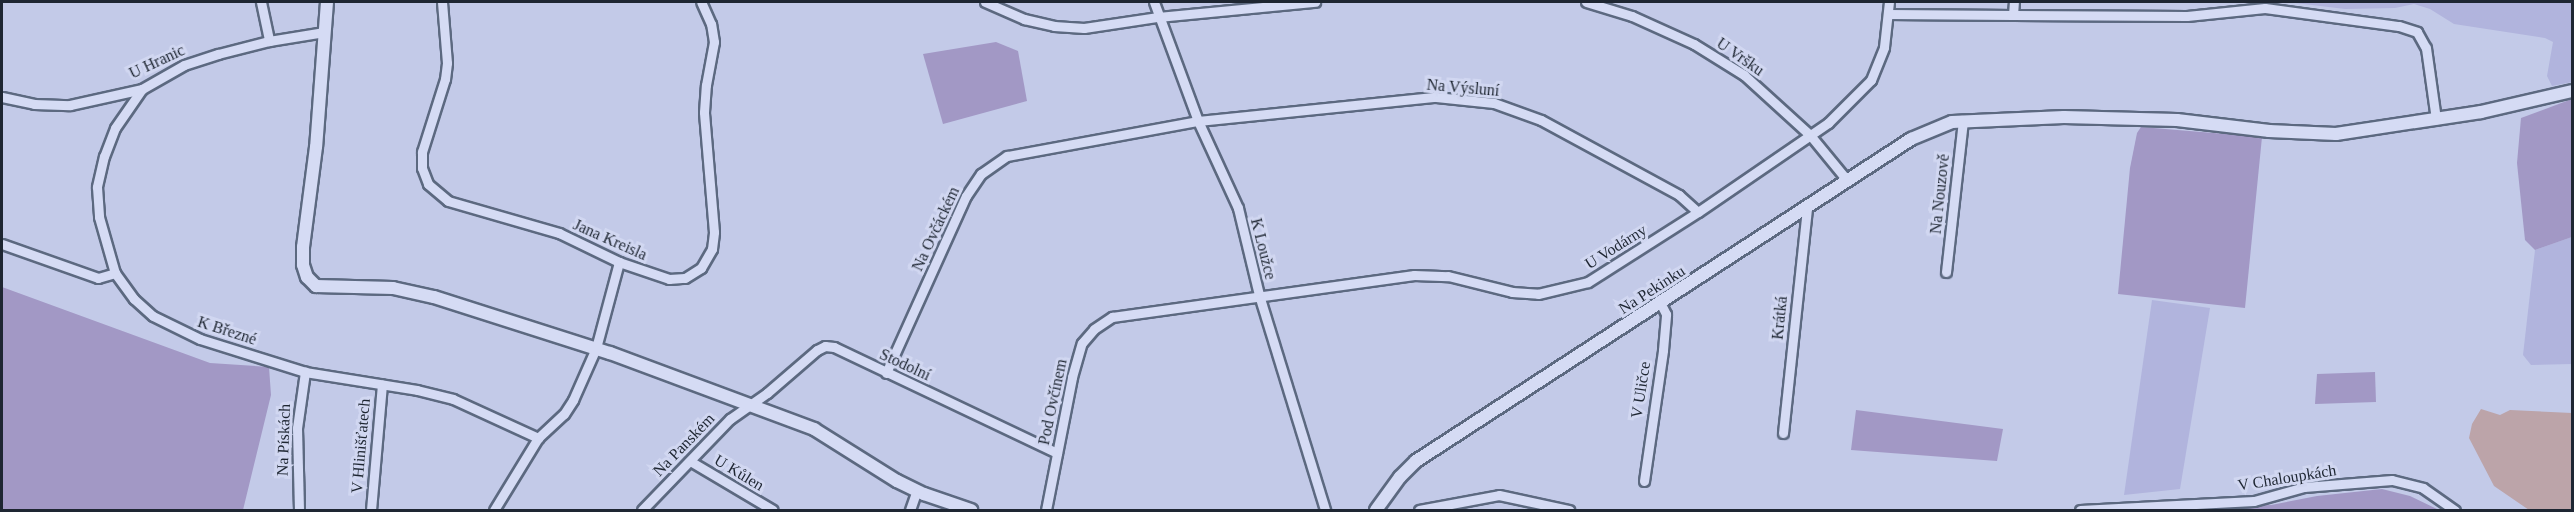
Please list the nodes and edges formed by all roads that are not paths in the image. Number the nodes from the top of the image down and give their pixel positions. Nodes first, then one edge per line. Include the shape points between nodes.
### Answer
1 (261, 2) edge
2 (327, 2) edge
3 (442, 2) edge
4 (701, 2) edge
5 (985, 2) edge
6 (1154, 2) edge
7 (1315, 2) edge
8 (1586, 2) edge
9 (1889, 2) edge
10 (2014, 2) edge
11 (1888, 14) junction
12 (2013, 15) junction
13 (1158, 17) junction
14 (324, 32) junction
15 (269, 41) junction
16 (142, 89) junction
17 (2572, 91) edge
18 (2, 97) edge
19 (2436, 119) junction
20 (1963, 120) junction
21 (1198, 121) junction
22 (1810, 135) junction
23 (1847, 180) junction
24 (1807, 207) junction
25 (1698, 212) junction
26 (2, 244) edge
27 (619, 262) junction
28 (1946, 272) dead end
29 (115, 273) junction
30 (1259, 295) junction
31 (1661, 304) junction
32 (596, 348) junction
33 (305, 372) junction
34 (886, 373) junction
35 (382, 384) junction
36 (751, 405) junction
37 (1783, 433) dead end
38 (538, 438) junction
39 (1057, 453) junction
40 (690, 460) junction
41 (1644, 481) dead end
42 (917, 490) junction
43 (299, 510) edge
44 (371, 510) edge
45 (494, 510) edge
46 (642, 510) edge
47 (773, 510) edge
48 (910, 510) edge
49 (971, 510) edge
50 (1046, 510) edge
51 (1325, 510) edge
52 (1376, 510) edge
53 (1419, 510) edge
54 (1569, 510) edge
55 (2080, 510) edge
56 (2455, 510) edge

1 - 15 street
2 - 14 street
3 - 27 street, Jana Kreisla via 448,46 446,71 422,152 422,168 429,184 448,201 548,229
4 - 27 street, Jana Kreisla via 714,42 704,112 712,249 701,268 685,278 656,277
5 - 13 street via 1024,19 1054,26 1107,27
6 - 13 street, K Loužce
7 - 13 street
8 - 22 street, U Vršku via 1632,16 1694,44 1744,75
9 - 11 street, U Vodárny
10 - 12 street
11 - 12 street
11 - 22 street, U Vodárny via 1884,47 1871,80 1828,123
12 - 19 street via 2187,16 2265,8 2399,26 2417,32 2426,48
13 - 21 street, K Loužce
14 - 15 street, U Hranic
14 - 32 street via 316,147 303,247 307,277 316,286 327,288 393,288 434,297
15 - 16 street, U Hranic via 192,62
16 - 18 street, U Hranic via 70,105 33,104
16 - 29 street, K Březné via 116,128 97,187 99,217
17 - 19 street, Na Pekinku
19 - 20 street, Na Pekinku via 2336,134 2177,120
20 - 23 street, Na Pekinku via 1911,139
20 - 28 street, Na Nouzově
21 - 25 street, Na Výsluní via 1436,97 1494,103 1541,120 1679,195
21 - 30 street, K Loužce via 1238,208
21 - 34 street, Na Ovčáckém via 1007,156 981,174 966,196
22 - 23 street, U Vršku
22 - 25 street, U Vodárny
23 - 24 street, Na Pekinku
24 - 31 street, Na Pekinku
24 - 37 street, Krátká
25 - 30 street, U Vodárny via 1588,282 1566,289 1538,294 1512,292 1448,276 1414,275
26 - 29 street via 98,278
27 - 32 street
29 - 33 street, K Březné via 134,298 172,328
30 - 39 street, Pod Ovčínem via 1112,317 1094,329 1082,343
30 - 51 street, K Loužce
31 - 41 street, V Uličce via 1666,314 1663,350
31 - 52 street, Na Pekinku via 1416,462
32 - 36 street
32 - 38 street via 564,414
33 - 35 street, K Březné
33 - 43 street, Na Pískách via 297,428
34 - 36 street, Stodolní via 825,346
34 - 39 street, Stodolní
35 - 38 street, K Březné via 453,399
35 - 44 street, V Hlinišťatech
36 - 40 street, Na Panském via 730,419
36 - 42 street via 814,429
38 - 45 street
39 - 50 street, Pod Ovčínem
40 - 46 street, Na Panském
40 - 47 street, U Kůlen
42 - 48 street
42 - 49 street
53 - 54 street via 1499,495
55 - 56 street, V Chaloupkách via 2254,501 2304,487 2392,480 2423,488

